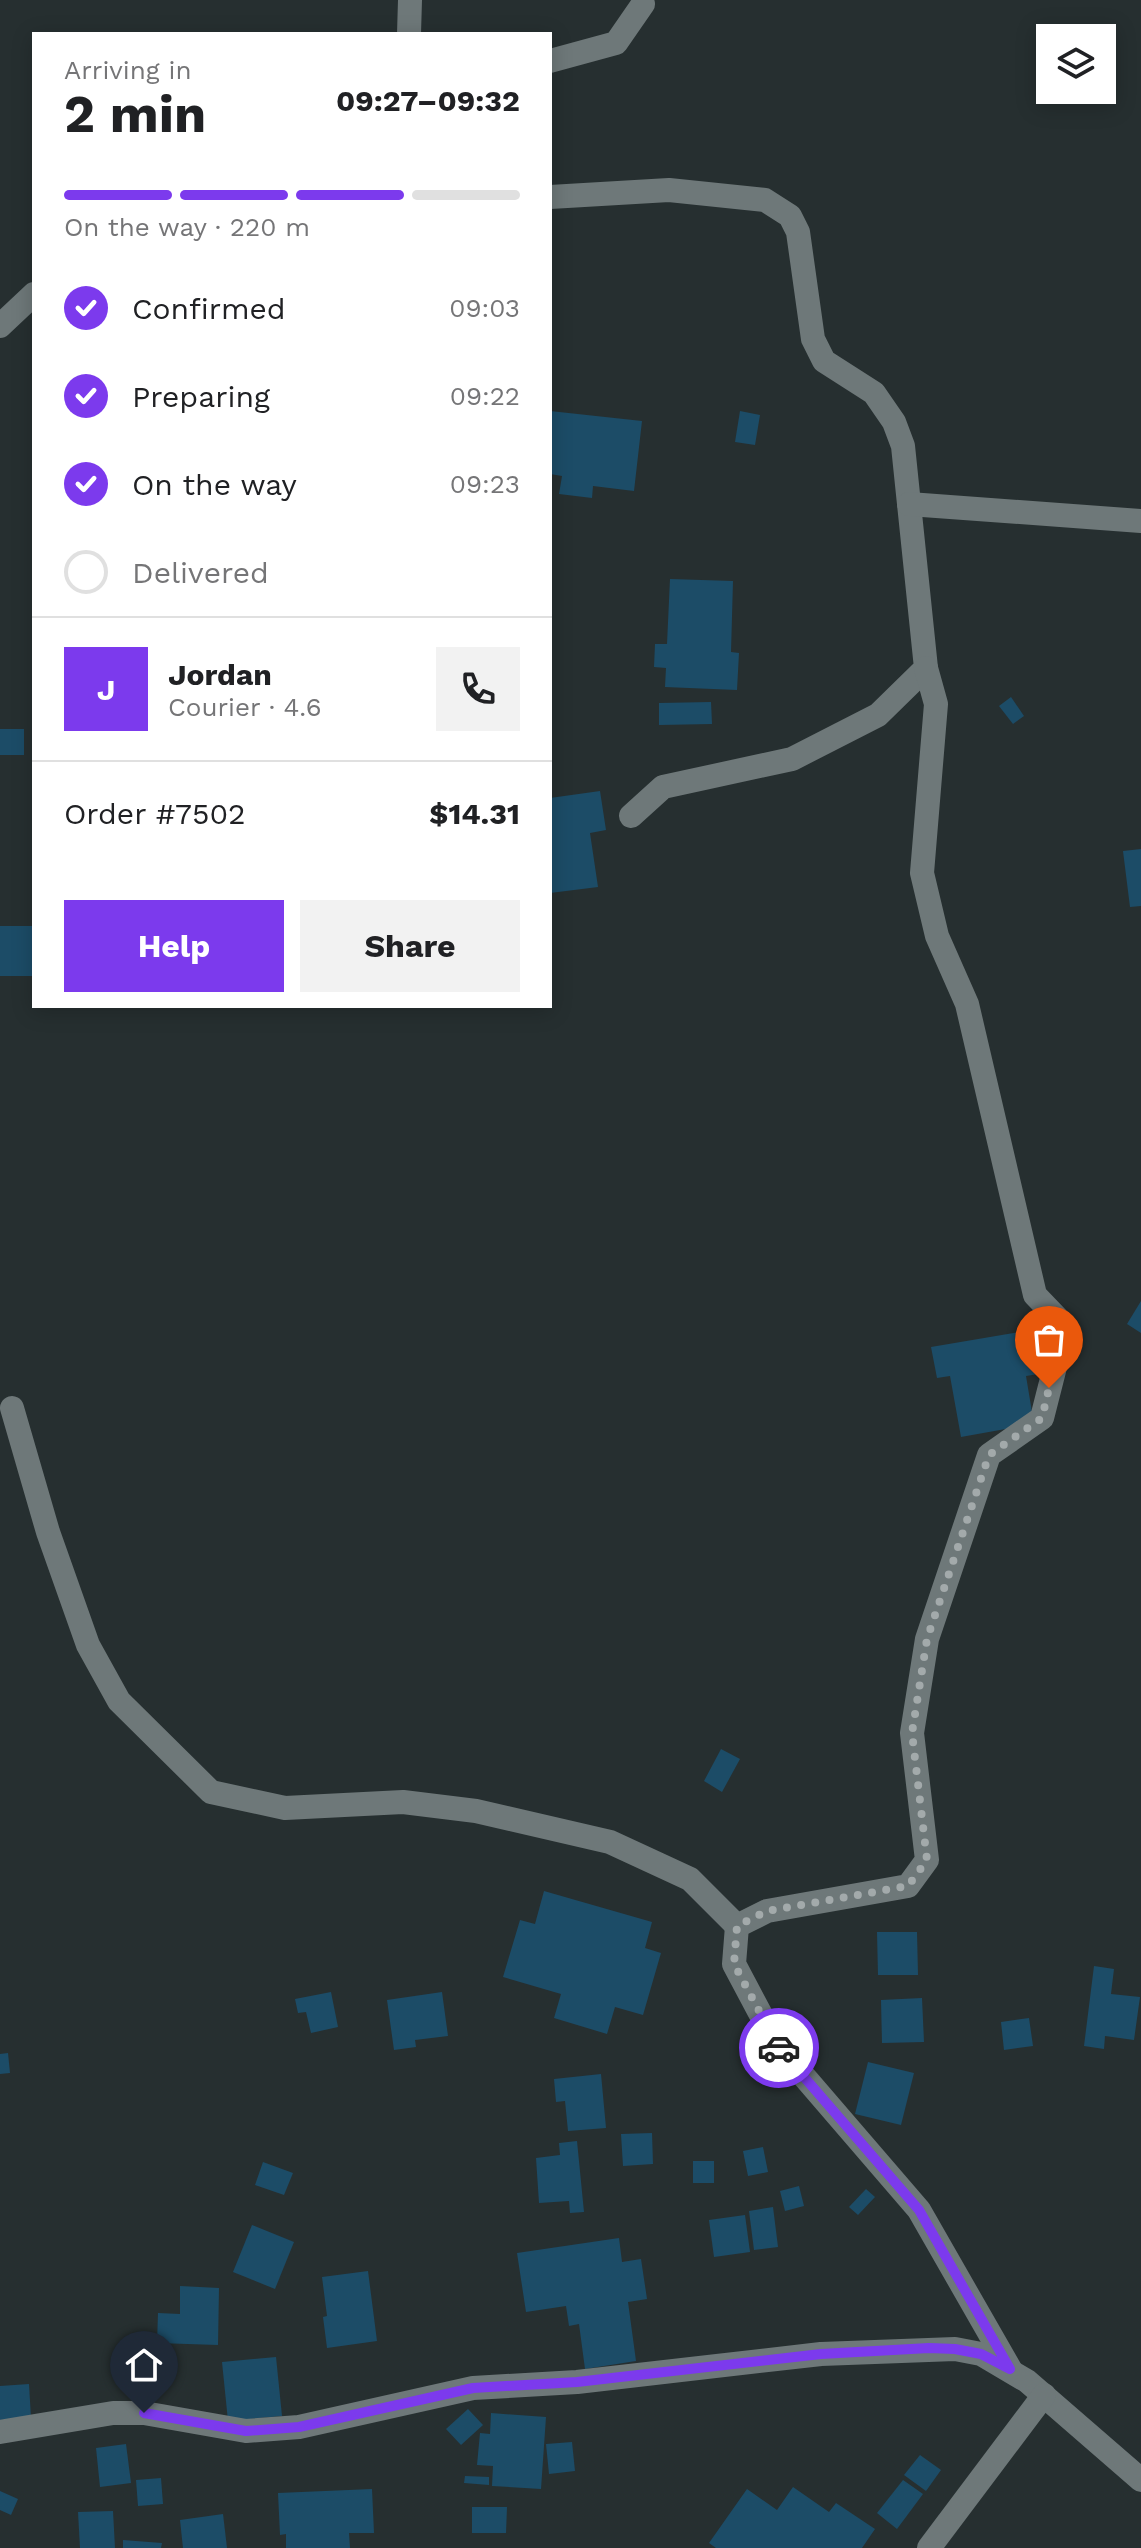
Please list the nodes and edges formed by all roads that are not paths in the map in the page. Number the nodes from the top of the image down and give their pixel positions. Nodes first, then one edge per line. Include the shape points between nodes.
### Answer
1 (410, 0) edge
2 (643, 4) dead end
3 (409, 32) edge
4 (552, 60) edge
5 (552, 197) edge
6 (32, 296) edge
7 (0, 326) edge
8 (909, 504) junction
9 (1141, 521) edge
10 (926, 668) junction
11 (631, 816) dead end
12 (12, 1408) dead end
13 (737, 1926) junction
14 (1010, 2369) junction
15 (1044, 2395) junction
16 (0, 2432) edge
17 (1141, 2480) edge
18 (929, 2548) edge

1 - 3 street
2 - 4 street via 616,43
5 - 8 street via 669,190 765,200 790,216 798,232 813,339 824,361 874,393 894,422 903,446
6 - 7 street
8 - 9 street
8 - 10 street
10 - 11 street via 878,715 792,759 663,787
10 - 13 street via 936,704 922,873 937,936 967,1004 1035,1295 1059,1320 1057,1359 1042,1418 989,1455 927,1639 912,1733 927,1860 908,1886 767,1911
12 - 13 street via 88,1645 119,1701 211,1792 285,1808 403,1802 476,1811 610,1842 690,1879
13 - 14 street via 734,1964 777,2045 919,2210
14 - 15 street
14 - 16 street via 981,2354 955,2349 837,2353 473,2388 299,2427 246,2431 144,2413 113,2413
15 - 17 street
15 - 18 street

